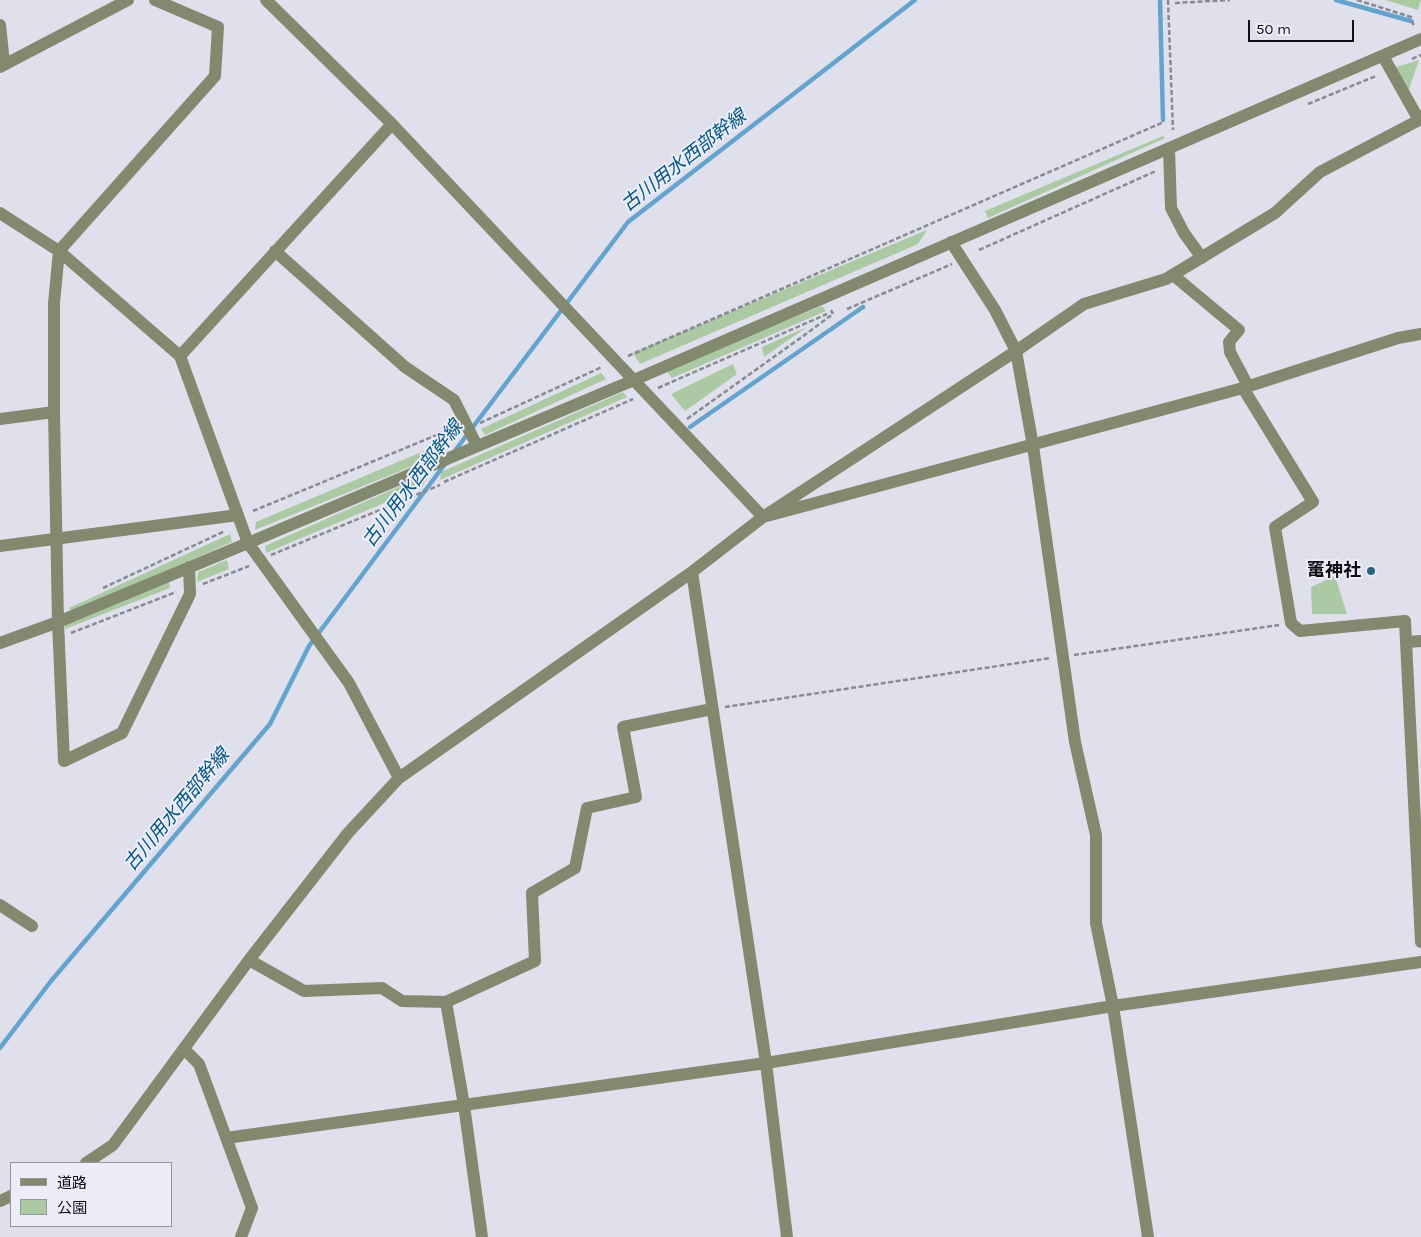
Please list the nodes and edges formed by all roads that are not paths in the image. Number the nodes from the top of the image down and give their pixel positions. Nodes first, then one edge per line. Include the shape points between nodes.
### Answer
1 (128, 0) edge
2 (155, 0) edge
3 (266, 0) edge
4 (0, 25) edge
5 (1419, 36) edge
6 (1384, 56) junction
7 (2, 65) edge
8 (1420, 120) edge
9 (392, 124) junction
10 (1169, 148) junction
11 (0, 213) edge
12 (951, 242) junction
13 (59, 251) junction
14 (275, 251) junction
15 (1202, 258) junction
16 (1173, 275) junction
17 (1421, 334) edge
18 (1016, 351) junction
19 (180, 356) junction
20 (634, 380) junction
21 (1246, 387) junction
22 (54, 412) junction
23 (0, 419) edge
24 (477, 446) junction
25 (1032, 446) junction
26 (238, 515) junction
27 (763, 518) junction
28 (56, 538) junction
29 (248, 543) junction
30 (0, 546) edge
31 (189, 567) junction
32 (692, 572) junction
33 (58, 622) junction
34 (1421, 641) edge
35 (1408, 642) junction
36 (0, 643) edge
37 (712, 709) junction
38 (399, 778) junction
39 (0, 905) edge
40 (32, 926) dead end
41 (1421, 942) edge
42 (249, 960) junction
43 (1421, 962) edge
44 (446, 1002) junction
45 (1112, 1006) junction
46 (185, 1050) junction
47 (766, 1063) junction
48 (464, 1105) junction
49 (226, 1138) junction
50 (88, 1162) edge
51 (240, 1237) edge
52 (482, 1237) edge
53 (786, 1237) edge
54 (1148, 1237) edge

1 - 7 street
2 - 13 street via 218,27 215,76
3 - 9 street
4 - 7 street
5 - 6 street
6 - 8 street
6 - 10 street
8 - 15 street via 1320,172 1275,213
9 - 14 street
9 - 20 street
10 - 12 street
10 - 15 street via 1171,208
11 - 13 street
12 - 18 street via 995,310
12 - 20 street
13 - 19 street
13 - 22 street via 54,303
14 - 19 street
14 - 24 street via 405,367 454,400
15 - 16 street
16 - 18 street via 1166,280 1084,304
16 - 21 street via 1239,330 1229,342 1230,352
17 - 21 street via 1398,338
18 - 25 street
18 - 27 street
19 - 26 street
20 - 24 street
20 - 27 street
21 - 25 street
21 - 35 street via 1313,502 1275,528 1291,624 1300,631 1405,621
22 - 23 street
22 - 28 street
24 - 29 street
25 - 27 street
25 - 45 street via 1075,742 1096,835 1096,923
26 - 28 street
26 - 29 street
27 - 32 street
28 - 30 street
28 - 33 street
29 - 31 street
29 - 38 street via 349,683
31 - 33 street
31 - 33 street via 190,594 122,733 64,761
32 - 37 street
32 - 38 street
33 - 36 street
34 - 35 street
35 - 41 street
37 - 44 street via 623,727 636,797 587,808 575,868 532,893 535,961
37 - 47 street
38 - 42 street via 348,833
39 - 40 street
42 - 44 street via 304,991 382,988 402,1001
42 - 46 street
43 - 45 street
44 - 48 street
45 - 47 street
45 - 54 street
46 - 49 street via 199,1064
46 - 50 street via 113,1145
47 - 48 street
47 - 53 street
48 - 49 street
48 - 52 street
49 - 51 street via 252,1208

